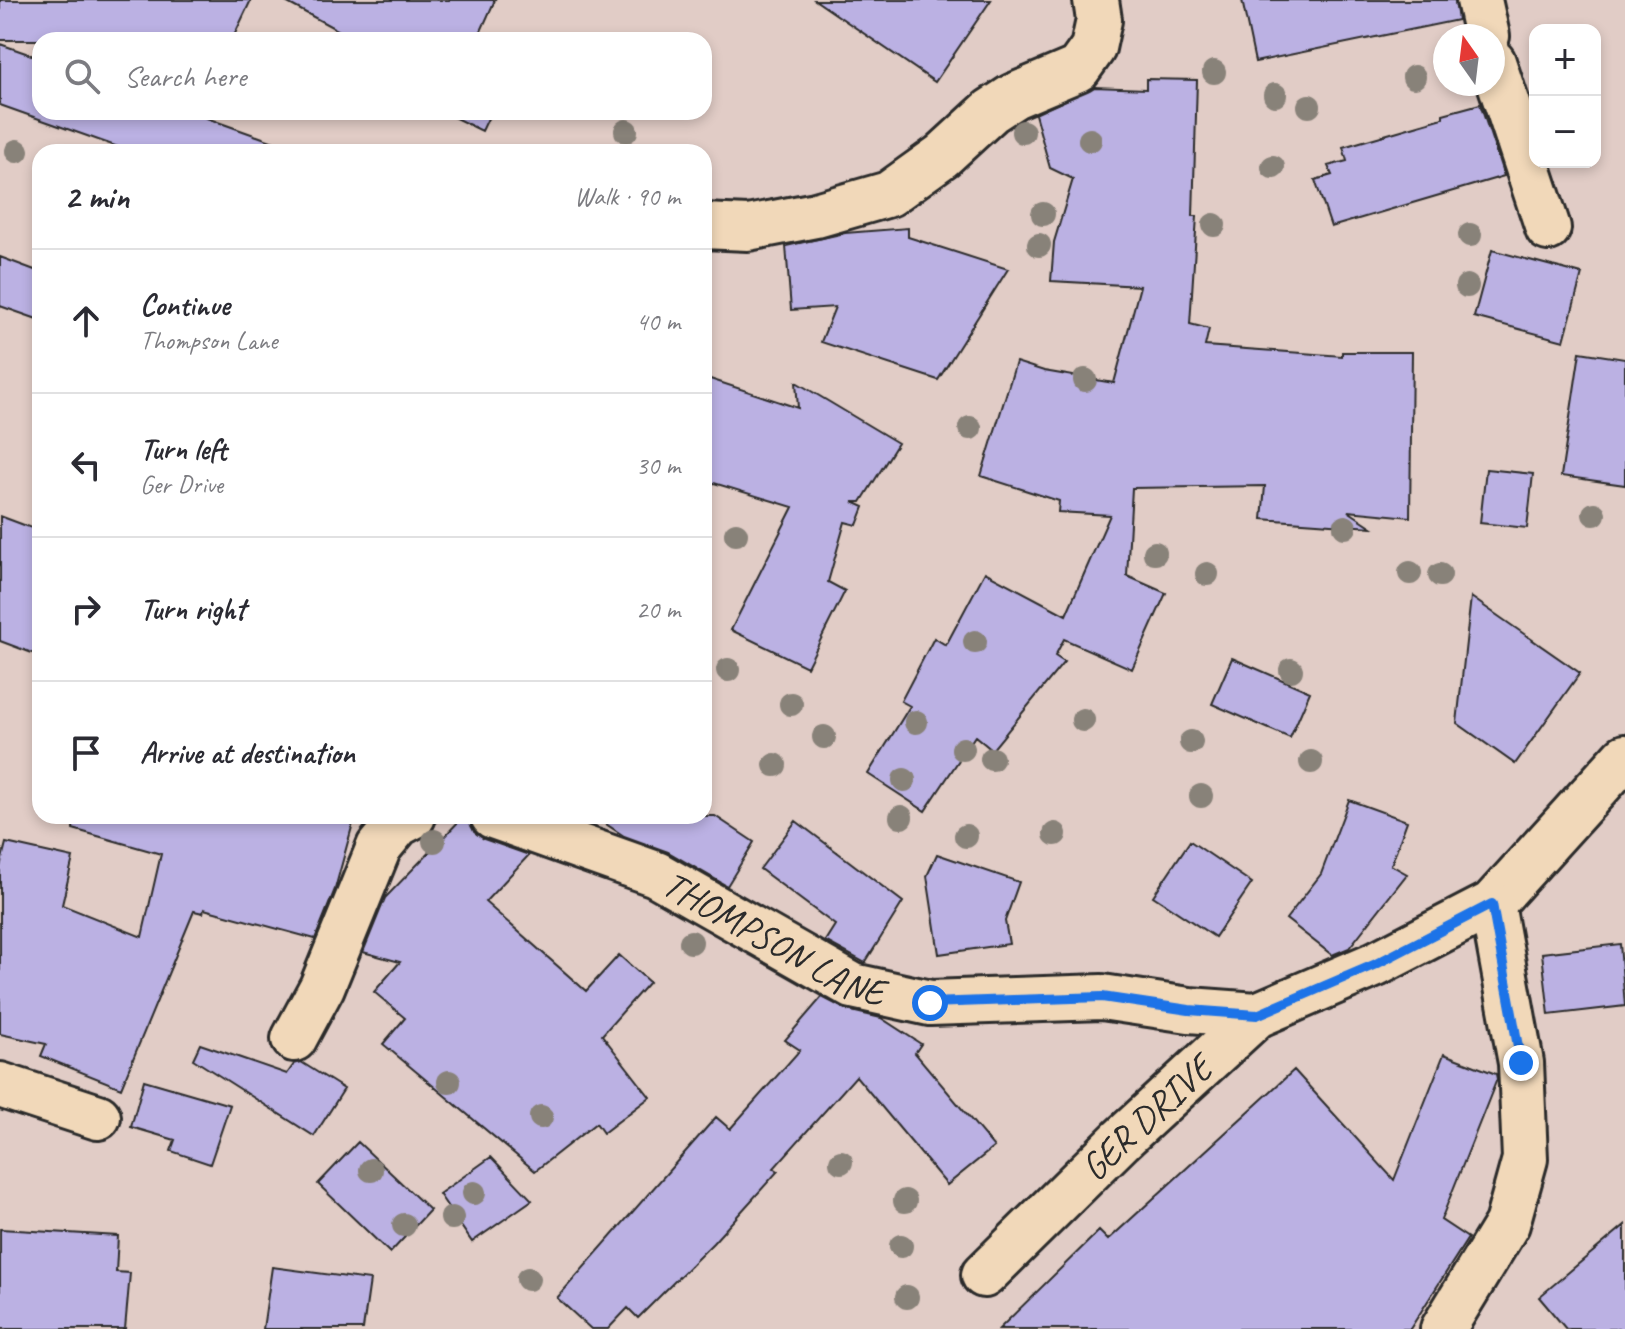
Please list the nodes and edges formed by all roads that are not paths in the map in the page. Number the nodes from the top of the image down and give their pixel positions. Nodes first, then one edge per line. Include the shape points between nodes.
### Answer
1 (1096, 0) edge
2 (1479, 0) edge
3 (1484, 24) edge
4 (1504, 96) edge
5 (712, 226) edge
6 (1548, 228) dead end
7 (1625, 757) edge
8 (398, 824) edge
9 (515, 824) edge
10 (1492, 904) junction
11 (1257, 1015) junction
12 (294, 1039) dead end
13 (0, 1085) edge
14 (98, 1117) dead end
15 (984, 1275) dead end
16 (1443, 1329) edge

1 - 5 street via 1099,20 1093,48 1078,69 1014,96 889,194 748,228
2 - 3 street
4 - 6 street
7 - 10 street, GER DRIVE
8 - 12 street via 379,847 322,987
9 - 11 street, THOMPSON LANE via 656,874 853,986 930,1003 1102,997
10 - 11 street, GER DRIVE via 1376,964
10 - 16 street via 1521,1063 1525,1159 1507,1224
11 - 15 street, GER DRIVE
13 - 14 street

